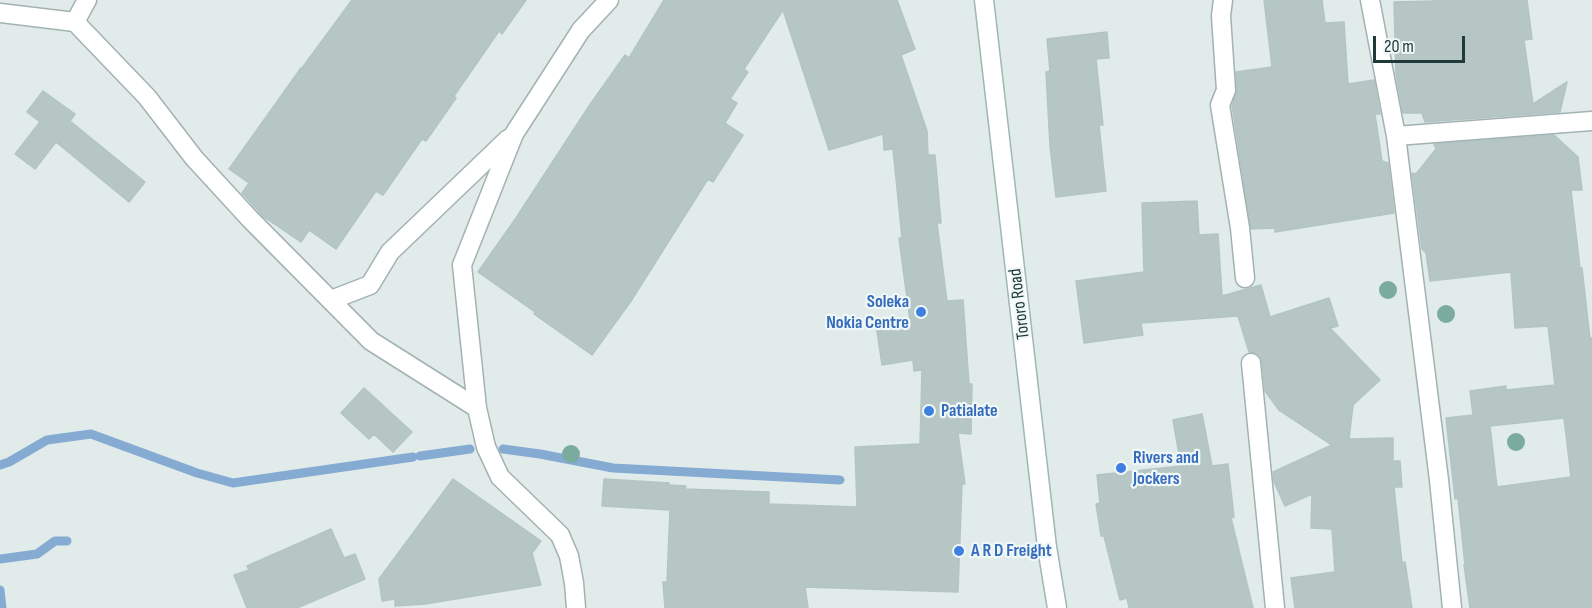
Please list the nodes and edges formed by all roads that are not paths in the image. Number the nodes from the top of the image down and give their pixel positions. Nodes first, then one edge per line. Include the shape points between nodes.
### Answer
1 (87, 0) edge
2 (609, 0) edge
3 (984, 0) edge
4 (1223, 0) edge
5 (1370, 0) edge
6 (0, 13) edge
7 (75, 22) junction
8 (1592, 121) edge
9 (514, 134) junction
10 (1396, 136) junction
11 (1245, 278) dead end
12 (331, 300) junction
13 (1251, 363) dead end
14 (477, 408) junction
15 (576, 608) edge
16 (1057, 608) edge
17 (1275, 608) edge
18 (1452, 608) edge

1 - 7 street
2 - 9 street via 581,30
3 - 16 street, Tororo Road
4 - 11 street via 1226,90 1220,105
5 - 10 street
6 - 7 street
7 - 12 street via 147,97 210,176
8 - 10 street
9 - 12 street via 390,252 370,285
9 - 14 street via 462,265
10 - 18 street
12 - 14 street via 371,341
13 - 17 street
14 - 15 street via 486,447 500,477 560,535 574,583

